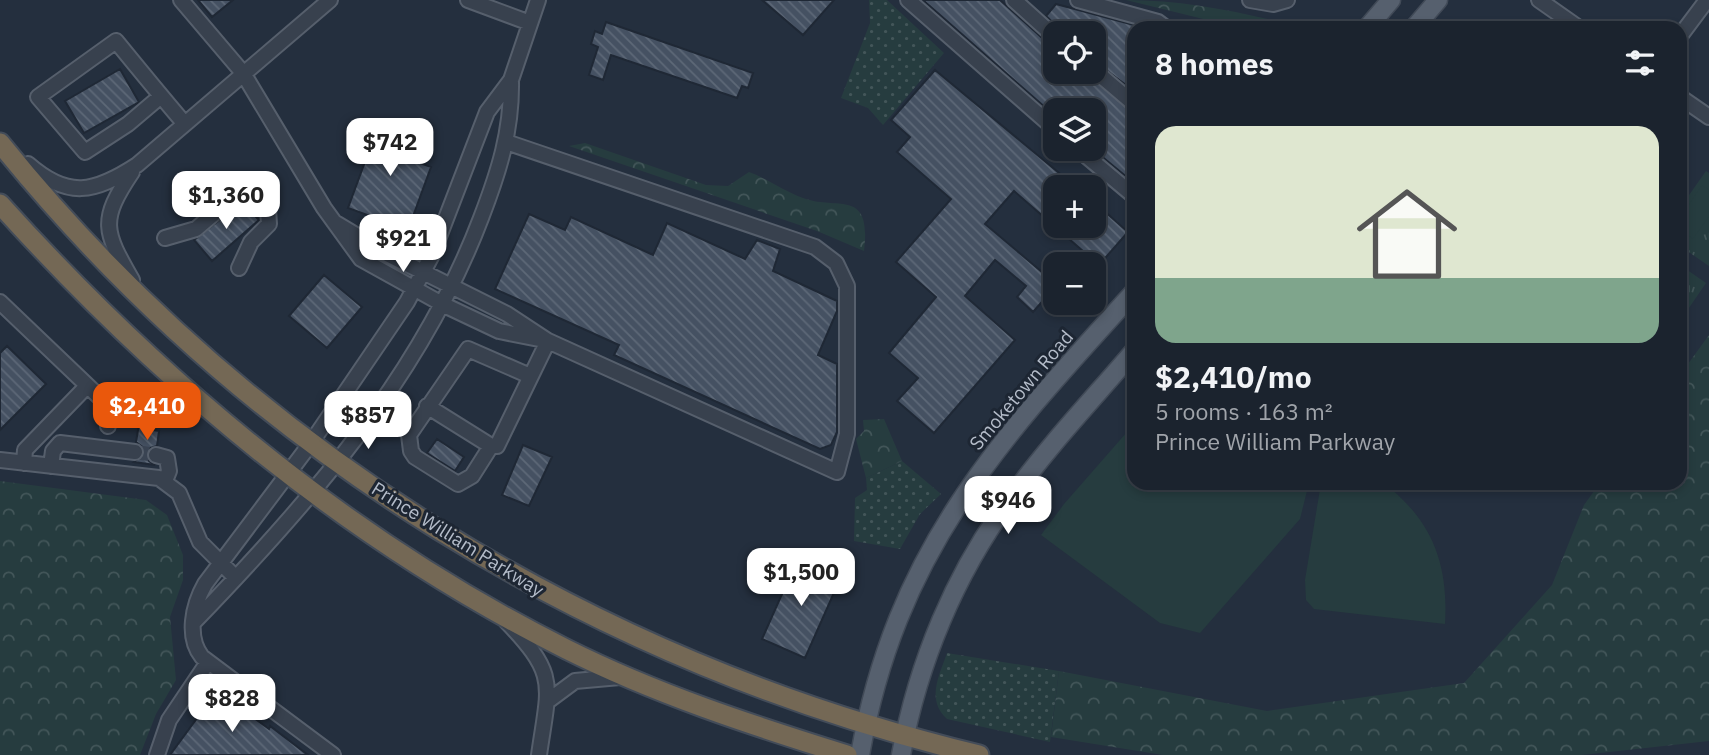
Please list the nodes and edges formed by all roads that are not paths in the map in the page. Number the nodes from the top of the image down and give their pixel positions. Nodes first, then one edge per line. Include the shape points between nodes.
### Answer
1 (181, 0) edge
2 (330, 0) edge
3 (468, 0) edge
4 (538, 0) edge
5 (908, 0) edge
6 (1014, 0) edge
7 (1078, 0) edge
8 (1250, 0) edge
9 (1287, 0) edge
10 (1391, 0) edge
11 (1438, 0) edge
12 (1539, 0) edge
13 (1707, 0) edge
14 (1154, 21) edge
15 (1373, 21) edge
16 (1420, 21) edge
17 (1569, 21) edge
18 (530, 23) junction
19 (1043, 26) edge
20 (1687, 27) edge
21 (243, 73) junction
22 (511, 79) junction
23 (1106, 80) edge
24 (162, 96) junction
25 (1127, 98) edge
26 (1687, 102) edge
27 (1709, 117) edge
28 (1043, 118) edge
29 (184, 123) junction
30 (0, 141) edge
31 (506, 142) junction
32 (1092, 161) edge
33 (137, 165) junction
34 (1127, 191) edge
35 (0, 204) edge
36 (334, 222) junction
37 (165, 238) dead end
38 (239, 268) dead end
39 (423, 273) junction
40 (453, 288) junction
41 (414, 290) junction
42 (141, 296) junction
43 (1127, 300) edge
44 (1, 305) edge
45 (444, 305) junction
46 (548, 341) junction
47 (1127, 359) edge
48 (530, 376) junction
49 (87, 386) junction
50 (427, 407) junction
51 (108, 426) dead end
52 (311, 443) junction
53 (491, 446) junction
54 (135, 452) tunnel mouth
55 (156, 455) dead end
56 (0, 460) edge
57 (338, 461) junction
58 (24, 463) junction
59 (51, 466) junction
60 (289, 472) junction
61 (165, 481) junction
62 (314, 491) junction
63 (220, 565) junction
64 (236, 579) junction
65 (499, 614) junction
66 (192, 624) junction
67 (208, 662) junction
68 (629, 677) junction
69 (548, 701) junction
70 (866, 724) junction
71 (903, 746) edge
72 (157, 755) edge
73 (333, 755) edge
74 (540, 755) edge
75 (847, 755) edge
76 (860, 755) edge
77 (979, 755) edge

1 - 21 street
2 - 21 street
3 - 18 street
4 - 18 street
5 - 28 street
6 - 19 street
7 - 14 street
8 - 9 street via 1273,4
10 - 15 main road
11 - 16 main road
12 - 17 street
13 - 20 street
18 - 22 street
21 - 29 street
21 - 36 street
22 - 31 street via 512,116
22 - 39 street via 487,112
23 - 25 street
24 - 24 street via 116,41 38,97 85,152
24 - 29 street
26 - 27 street
29 - 33 street
30 - 33 street via 48,180 68,188 107,183
30 - 42 highway, Prince William Parkway via 74,230
31 - 40 street
31 - 46 street via 815,247 836,263 848,297 847,433 837,472
32 - 34 street
33 - 42 street via 115,196 108,228 112,246
35 - 60 highway, Prince William Parkway via 116,326
36 - 39 street
36 - 41 street via 362,259
37 - 38 street via 196,229 236,195 249,193 268,209 269,224 251,242
39 - 40 street
39 - 41 street
40 - 45 street
40 - 46 street via 507,314
41 - 45 street
41 - 52 street
42 - 52 highway, Prince William Parkway
43 - 70 main road, Smoketown Road via 987,462 938,532 889,639
44 - 49 street
45 - 46 street via 499,331
45 - 57 street via 402,375
46 - 48 street
47 - 71 main road via 1041,459 985,534 928,655
48 - 50 street via 468,349
48 - 53 street via 497,446
49 - 51 street via 111,408
49 - 58 street via 24,450
50 - 53 street
50 - 53 street via 409,435 411,451 453,482 468,480
52 - 57 highway, Prince William Parkway
52 - 60 street
54 - 59 street via 60,443 53,450
55 - 61 street via 167,458
56 - 58 street
57 - 62 street
57 - 70 highway, Prince William Parkway via 536,589 745,684
58 - 59 street
59 - 61 street
60 - 62 highway, Prince William Parkway
60 - 63 street
61 - 63 street via 179,493 193,531
62 - 64 street
62 - 65 highway, Prince William Parkway via 403,557
63 - 64 street
63 - 66 street via 202,590
64 - 66 street
65 - 68 highway, Prince William Parkway
65 - 69 street via 541,662
66 - 67 street via 195,647
67 - 72 street via 169,720
67 - 73 street
68 - 69 street via 575,681
68 - 75 highway, Prince William Parkway
69 - 74 street
70 - 71 highway, Prince William Parkway
70 - 76 main road, Smoketown Road
71 - 77 highway, Prince William Parkway

